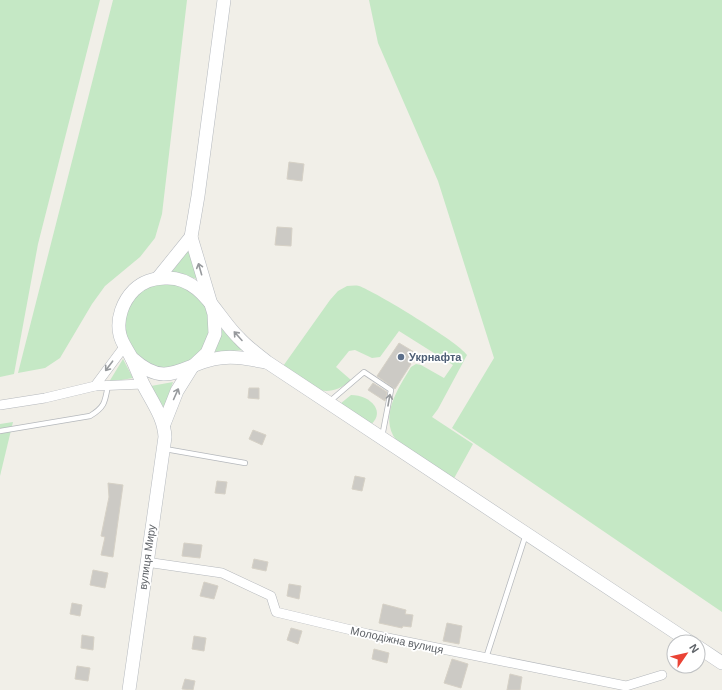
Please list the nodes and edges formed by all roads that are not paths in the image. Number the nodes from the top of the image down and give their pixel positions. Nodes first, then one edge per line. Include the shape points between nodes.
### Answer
1 (224, 0) edge
2 (191, 237) junction
3 (158, 278) junction
4 (209, 301) junction
5 (124, 347) junction
6 (132, 358) junction
7 (267, 362) junction
8 (192, 367) junction
9 (174, 373) junction
10 (143, 384) junction
11 (108, 385) junction
12 (95, 386) junction
13 (328, 403) junction
14 (0, 405) edge
15 (164, 424) junction
16 (0, 432) edge
17 (382, 438) junction
18 (164, 449) junction
19 (244, 463) dead end
20 (526, 534) junction
21 (146, 562) junction
22 (678, 634) edge
23 (706, 652) edge
24 (486, 658) junction
25 (722, 663) edge
26 (662, 675) dead end
27 (129, 690) edge

1 - 2 street
2 - 3 street
4 -> 2 street
3 - 4 street via 172,277 185,280 202,292
3 - 5 street via 135,289 122,308 119,319
7 -> 4 street via 239,338
4 - 8 street via 214,314 215,334 207,353
5 - 6 street
5 -> 12 street
6 - 9 street via 150,371
6 - 10 street
7 - 8 street via 236,357 213,359
7 - 13 street
8 - 9 street
15 -> 8 street via 177,391
9 - 10 street
10 - 11 street
10 - 15 street
11 - 12 street
11 - 16 lane via 106,400 101,410 90,416
12 - 14 street
13 - 17 street
17 -> 13 lane via 391,390 364,372
15 - 18 street, вулиця Миру
17 - 20 street
18 - 19 lane
18 - 21 street, вулиця Миру
20 - 22 street
20 - 24 lane
21 - 24 street, Молодіжна вулиця via 222,573 271,596 276,612
21 - 27 street, вулиця Миру
23 - 25 street
24 - 26 street, Молодіжна вулиця via 626,686

